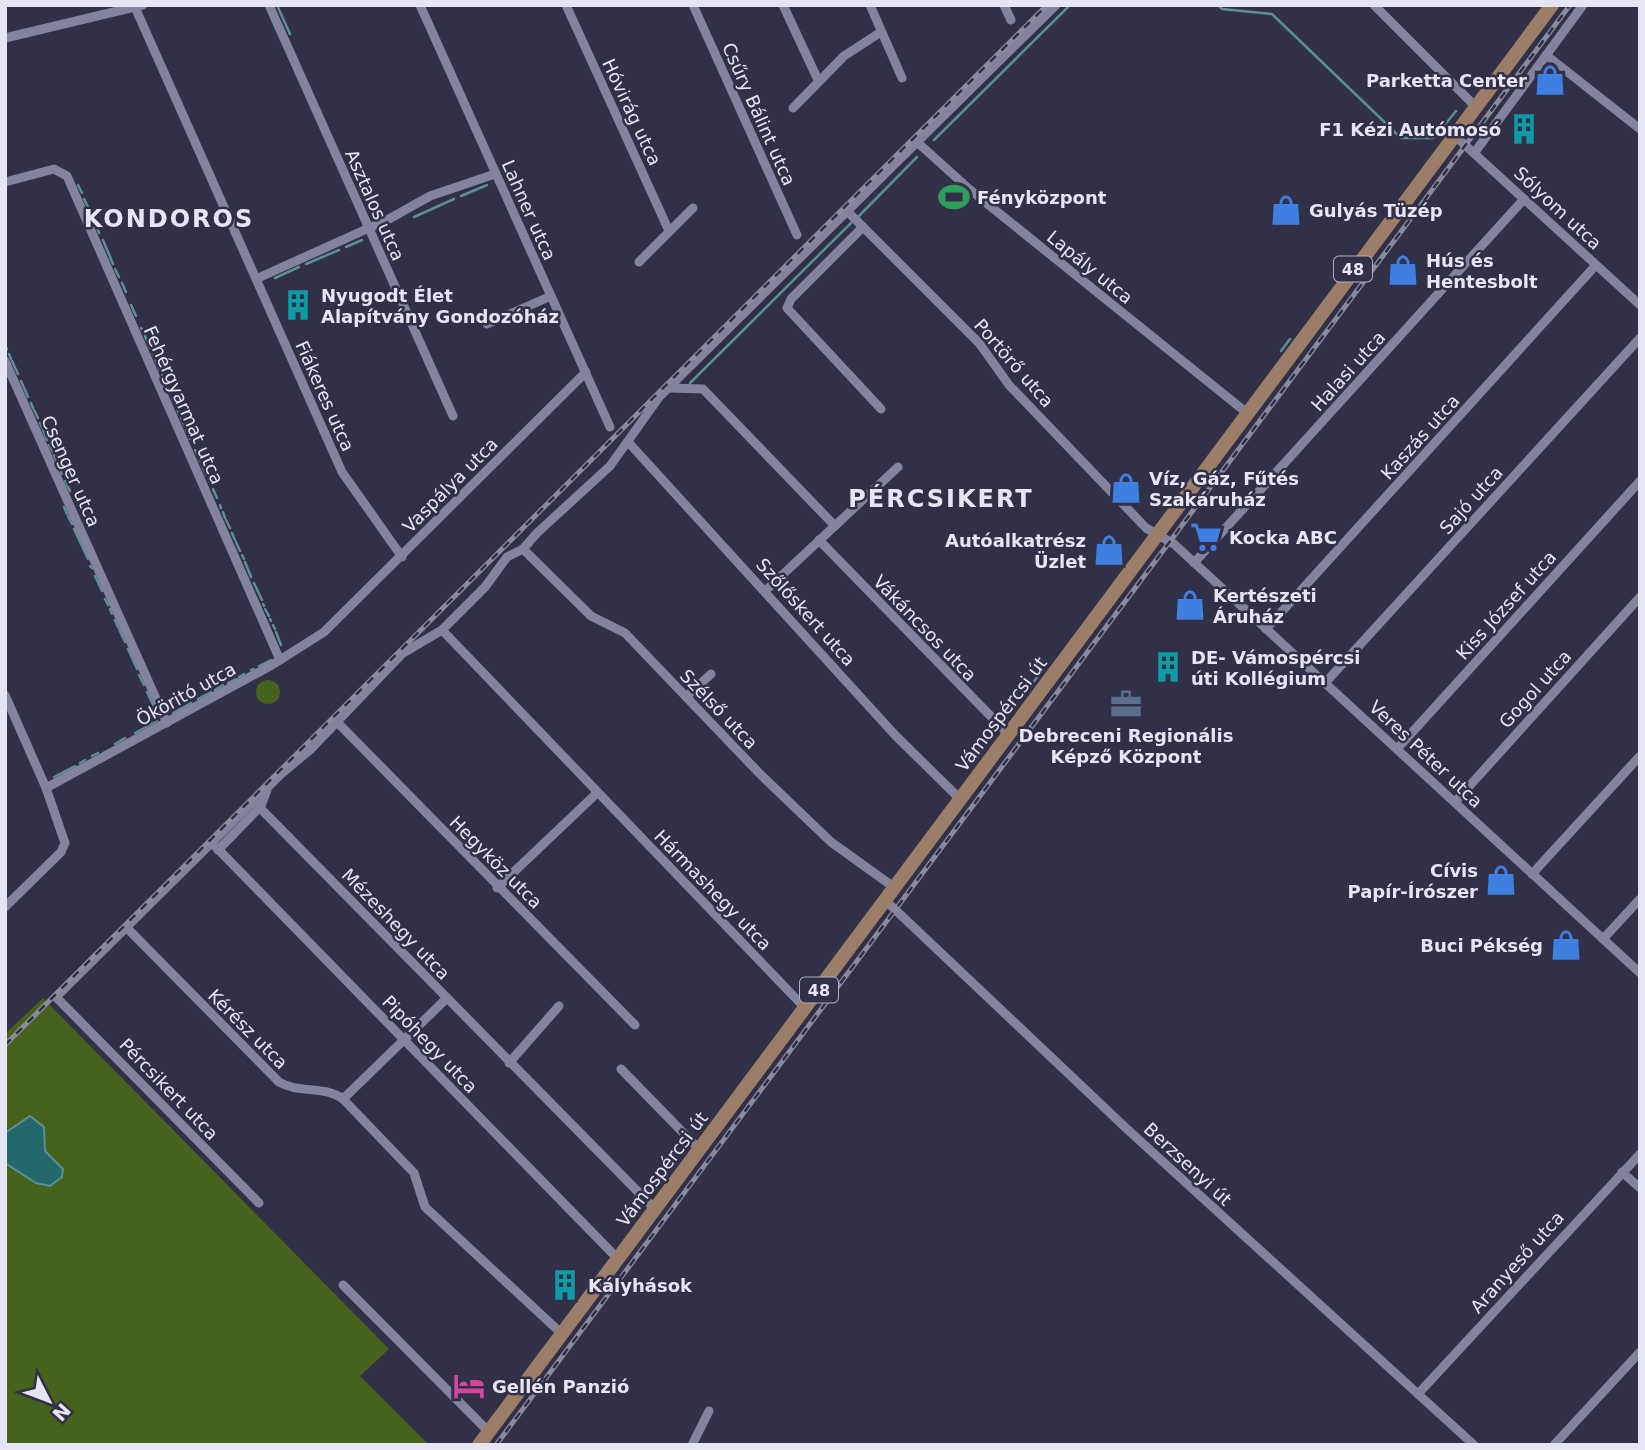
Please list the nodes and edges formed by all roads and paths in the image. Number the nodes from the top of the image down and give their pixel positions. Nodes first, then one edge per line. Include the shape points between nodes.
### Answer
1 (269, 5) edge
2 (420, 5) edge
3 (566, 5) edge
4 (693, 5) edge
5 (783, 5) edge
6 (870, 5) edge
7 (1004, 5) edge
8 (1056, 5) edge
9 (1374, 5) edge
10 (1552, 5) edge
11 (1583, 5) edge
12 (137, 6) edge
13 (1011, 20) dead end
14 (881, 32) junction
15 (5, 38) edge
16 (1546, 55) junction
17 (902, 78) dead end
18 (818, 80) junction
19 (1475, 106) junction
20 (793, 108) dead end
21 (1640, 129) edge
22 (1454, 135) junction
23 (917, 142) junction
24 (1475, 152) junction
25 (495, 174) junction
26 (5, 182) edge
27 (1524, 199) junction
28 (693, 208) dead end
29 (847, 211) junction
30 (863, 227) junction
31 (368, 229) junction
32 (669, 231) junction
33 (797, 234) dead end
34 (639, 262) dead end
35 (1596, 265) junction
36 (256, 279) junction
37 (551, 296) junction
38 (1640, 305) edge
39 (487, 324) dead end
40 (1640, 338) edge
41 (5, 361) edge
42 (586, 372) junction
43 (669, 388) junction
44 (881, 409) dead end
45 (1247, 413) junction
46 (453, 416) dead end
47 (610, 427) dead end
48 (629, 443) junction
49 (898, 467) dead end
50 (1640, 481) edge
51 (835, 526) junction
52 (1157, 534) junction
53 (819, 540) junction
54 (523, 549) junction
55 (402, 557) junction
56 (1194, 563) junction
57 (765, 591) junction
58 (1640, 597) edge
59 (337, 621) joint
60 (1266, 629) junction
61 (442, 630) junction
62 (280, 660) junction
63 (711, 674) dead end
64 (1325, 683) junction
65 (5, 695) edge
66 (686, 697) junction
67 (336, 720) junction
68 (167, 723) junction
69 (1009, 735) junction
70 (1397, 749) junction
71 (1640, 756) edge
72 (46, 788) junction
73 (268, 788) junction
74 (597, 793) junction
75 (961, 800) junction
76 (1455, 802) junction
77 (260, 808) junction
78 (215, 847) junction
79 (1532, 874) junction
80 (497, 888) junction
81 (895, 888) junction
82 (1640, 899) edge
83 (886, 901) junction
84 (5, 907) edge
85 (127, 928) junction
86 (1603, 939) junction
87 (1640, 973) edge
88 (446, 999) junction
89 (559, 1006) dead end
90 (806, 1009) junction
91 (635, 1025) dead end
92 (405, 1041) junction
93 (509, 1063) junction
94 (621, 1069) dead end
95 (343, 1099) junction
96 (700, 1150) junction
97 (1640, 1154) edge
98 (1622, 1172) junction
99 (1640, 1188) edge
100 (259, 1203) dead end
101 (656, 1210) junction
102 (618, 1259) junction
103 (343, 1285) dead end
104 (562, 1334) junction
105 (1640, 1352) edge
106 (1418, 1394) junction
107 (709, 1411) dead end
108 (489, 1432) junction
109 (479, 1445) edge
110 (692, 1445) edge
111 (1474, 1445) edge
112 (1554, 1445) edge

1 - 31 street, Asztalos utca
2 - 25 street, Lahner utca
3 - 32 street, Hóvirág utca
4 - 33 street, Csűry Bálint utca
5 - 18 street
6 - 14 street
7 - 13 street
8 - 23 street
9 - 19 street
10 - 19 main road, Vámospércsi út / 48
11 - 16 street
12 - 15 street
12 - 36 street, Fiákeres utca
14 - 17 street
14 - 18 street via 855,47
16 - 21 street
16 - 24 street
18 - 20 street
19 - 22 main road, Vámospércsi út / 48
22 - 24 street, Sólyom utca
22 - 45 main road, Vámospércsi út / 48
23 - 29 street
23 - 45 street, Lapály utca via 977,196
24 - 27 street, Sólyom utca
25 - 31 street via 430,196
25 - 37 street, Lahner utca
26 - 62 street, Fehérgyarmat utca via 54,169 68,178
27 - 35 street, Sólyom utca
27 - 56 street, Halasi utca
28 - 32 street
29 - 30 street, Portörő utca
29 - 43 street
30 - 44 street via 787,308
30 - 52 street, Portörő utca via 979,343 1007,382 1063,442
31 - 36 street
31 - 46 street, Asztalos utca
32 - 34 street
35 - 38 street, Sólyom utca
35 - 60 street, Kaszás utca
36 - 55 street, Fiákeres utca via 342,472
37 - 39 street
37 - 42 street, Lahner utca
40 - 64 street, Sajó utca
41 - 68 street, Csenger utca
42 - 47 street, Lahner utca
42 - 55 street, Vaspálya utca
43 - 48 street via 653,404
43 - 51 street via 703,389
45 - 52 main road, Vámospércsi út / 48
48 - 54 street
48 - 57 street, Szőlőskert utca
49 - 51 street
50 - 70 street, Kiss József utca
51 - 53 street
52 - 56 street, Veres Péter utca
52 - 69 main road, Vámospércsi út / 48
53 - 57 street
53 - 69 street, Vákáncsos utca
54 - 61 street via 504,560 485,587
54 - 66 street, Szélső utca via 591,616 624,632
55 - 59 street, Vaspálya utca
56 - 60 street, Veres Péter utca
57 - 75 street, Szőlőskert utca
58 - 76 street, Gogol utca
59 - 62 street, Ököritó utca
60 - 64 street, Veres Péter utca
61 - 67 street via 411,646
61 - 74 street, Hármashegy utca
62 - 68 street, Ököritó utca
63 - 66 street
64 - 70 street, Veres Péter utca
65 - 72 street
66 - 81 street, Szélső utca via 831,842
67 - 73 street via 312,749
67 - 80 street, Hegyköz utca
68 - 72 street, Ököritó utca
69 - 75 main road, Vámospércsi út / 48
70 - 76 street, Veres Péter utca
71 - 79 street
72 - 84 street via 65,840 61,852
73 - 77 street
73 - 78 street
74 - 80 street
74 - 90 street, Hármashegy utca
75 - 81 main road, Vámospércsi út / 48
76 - 79 street, Veres Péter utca
77 - 78 street
77 - 88 street, Mézeshegy utca
78 - 85 street
78 - 92 street, Pipóhegy utca
79 - 86 street, Veres Péter utca
80 - 91 street, Hegyköz utca
81 - 83 main road, Vámospércsi út / 48
82 - 86 street
83 - 90 main road, Vámospércsi út / 48
83 - 106 street, Berzsenyi út
85 - 95 street, Kérész utca via 279,1082
85 - 100 street, Pércsikert utca via 57,997
86 - 87 street, Veres Péter utca
88 - 92 street
88 - 93 street, Mézeshegy utca
89 - 93 street
90 - 96 main road, Vámospércsi út / 48
92 - 95 street
92 - 102 street, Pipóhegy utca
93 - 101 street, Mézeshegy utca
94 - 96 street
95 - 104 street via 414,1173 428,1209
96 - 101 main road, Vámospércsi út / 48
97 - 98 street, Aranyeső utca
98 - 99 street
98 - 106 street, Aranyeső utca
101 - 102 main road, Vámospércsi út / 48
102 - 104 main road, Vámospércsi út / 48
103 - 108 street
104 - 108 main road, Vámospércsi út / 48
105 - 112 street
106 - 111 street, Berzsenyi út
107 - 110 street
108 - 109 main road, Vámospércsi út / 48

